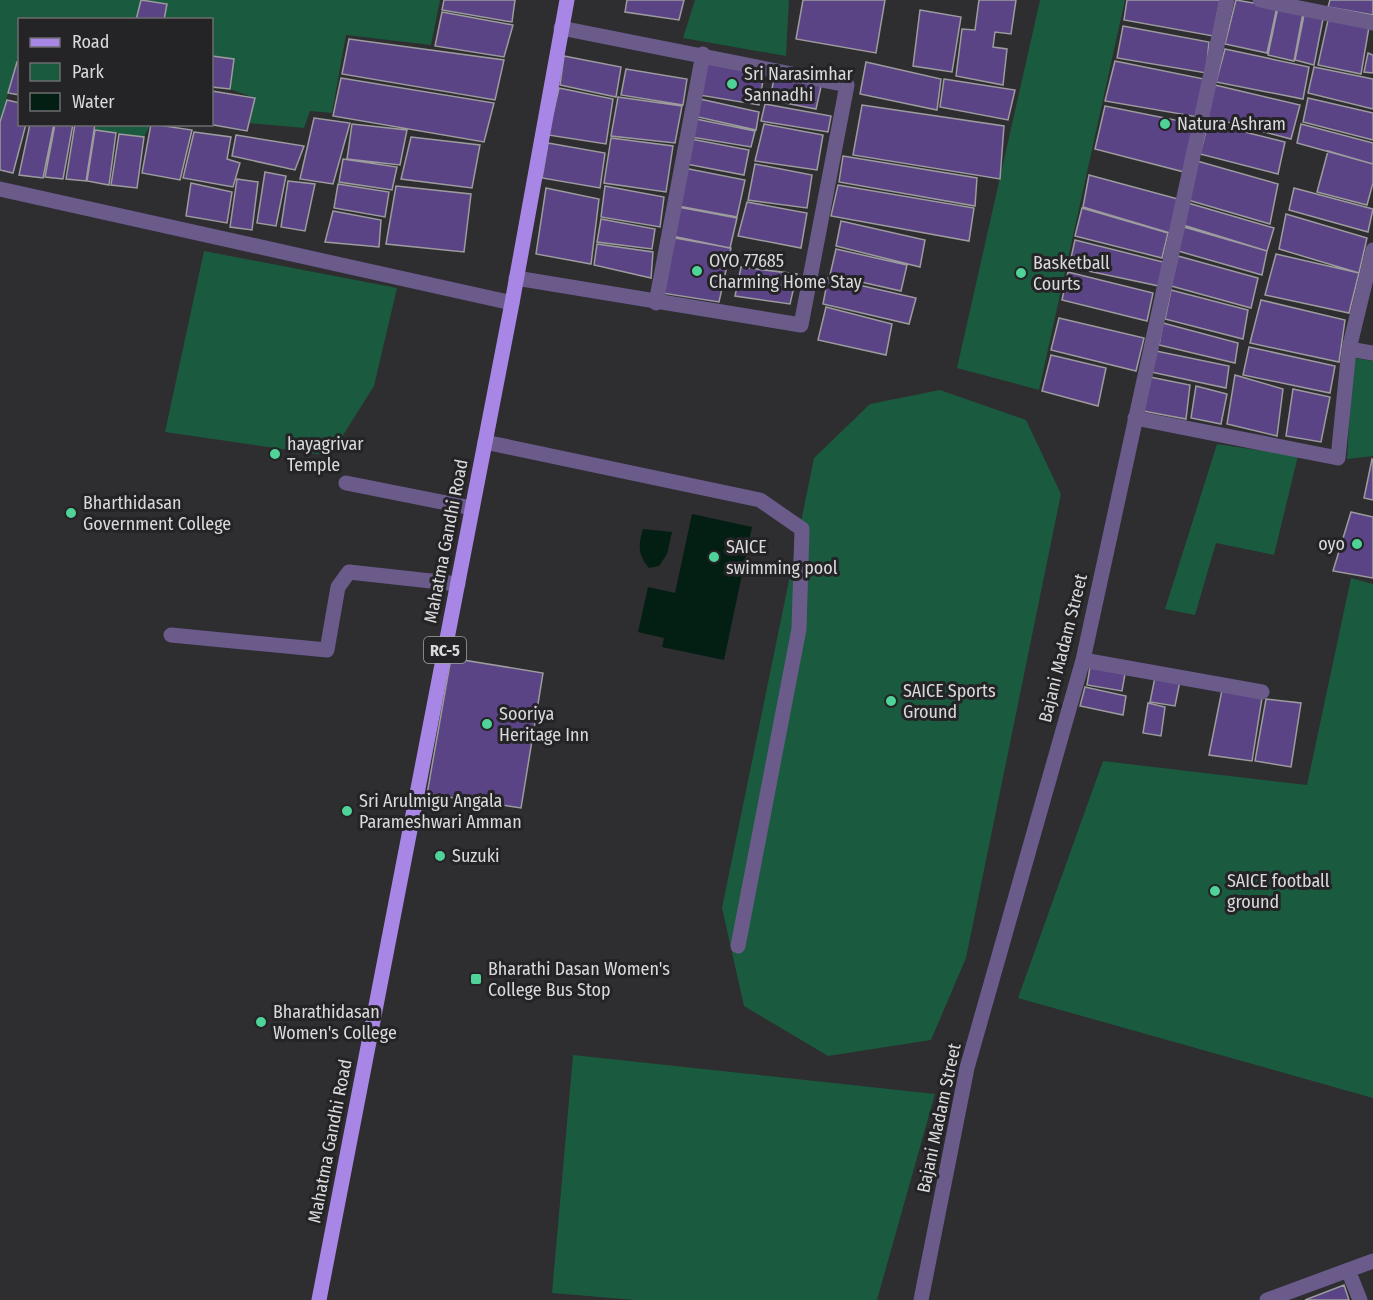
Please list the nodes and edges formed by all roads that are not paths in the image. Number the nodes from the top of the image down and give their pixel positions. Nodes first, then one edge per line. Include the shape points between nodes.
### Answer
1 (567, 0) edge
2 (1227, 0) edge
3 (1260, 0) edge
4 (1373, 23) edge
5 (561, 28) junction
6 (703, 54) junction
7 (0, 189) edge
8 (1373, 252) edge
9 (516, 279) junction
10 (512, 303) junction
11 (656, 303) junction
12 (1349, 349) junction
13 (1373, 353) edge
14 (1135, 418) junction
15 (485, 442) junction
16 (346, 483) dead end
17 (472, 508) junction
18 (458, 584) junction
19 (171, 635) dead end
20 (1083, 660) junction
21 (1262, 692) dead end
22 (738, 946) dead end
23 (1373, 1261) edge
24 (1348, 1270) junction
25 (319, 1300) edge
26 (921, 1300) edge
27 (1267, 1300) edge
28 (1360, 1300) edge

1 - 5 main road, Mahatma Gandhi Road / RC-5
2 - 14 street, Bajani Madam Street
3 - 4 street
5 - 6 street
5 - 9 main road, Mahatma Gandhi Road / RC-5
6 - 11 street
6 - 11 street via 847,85 801,325
7 - 10 street
8 - 12 street
9 - 10 main road, Mahatma Gandhi Road / RC-5
9 - 11 street
10 - 15 main road, Mahatma Gandhi Road / RC-5
12 - 13 street
12 - 14 street via 1338,458
14 - 20 street, Bajani Madam Street
15 - 17 main road, Mahatma Gandhi Road / RC-5
15 - 22 street via 760,500 801,530 799,629
16 - 17 street
17 - 18 main road, Mahatma Gandhi Road / RC-5
18 - 19 street via 349,572 338,586 327,650
18 - 25 main road, Mahatma Gandhi Road / RC-5
20 - 21 street
20 - 26 street, Bajani Madam Street via 967,1068
23 - 24 street
24 - 27 street
24 - 28 street

